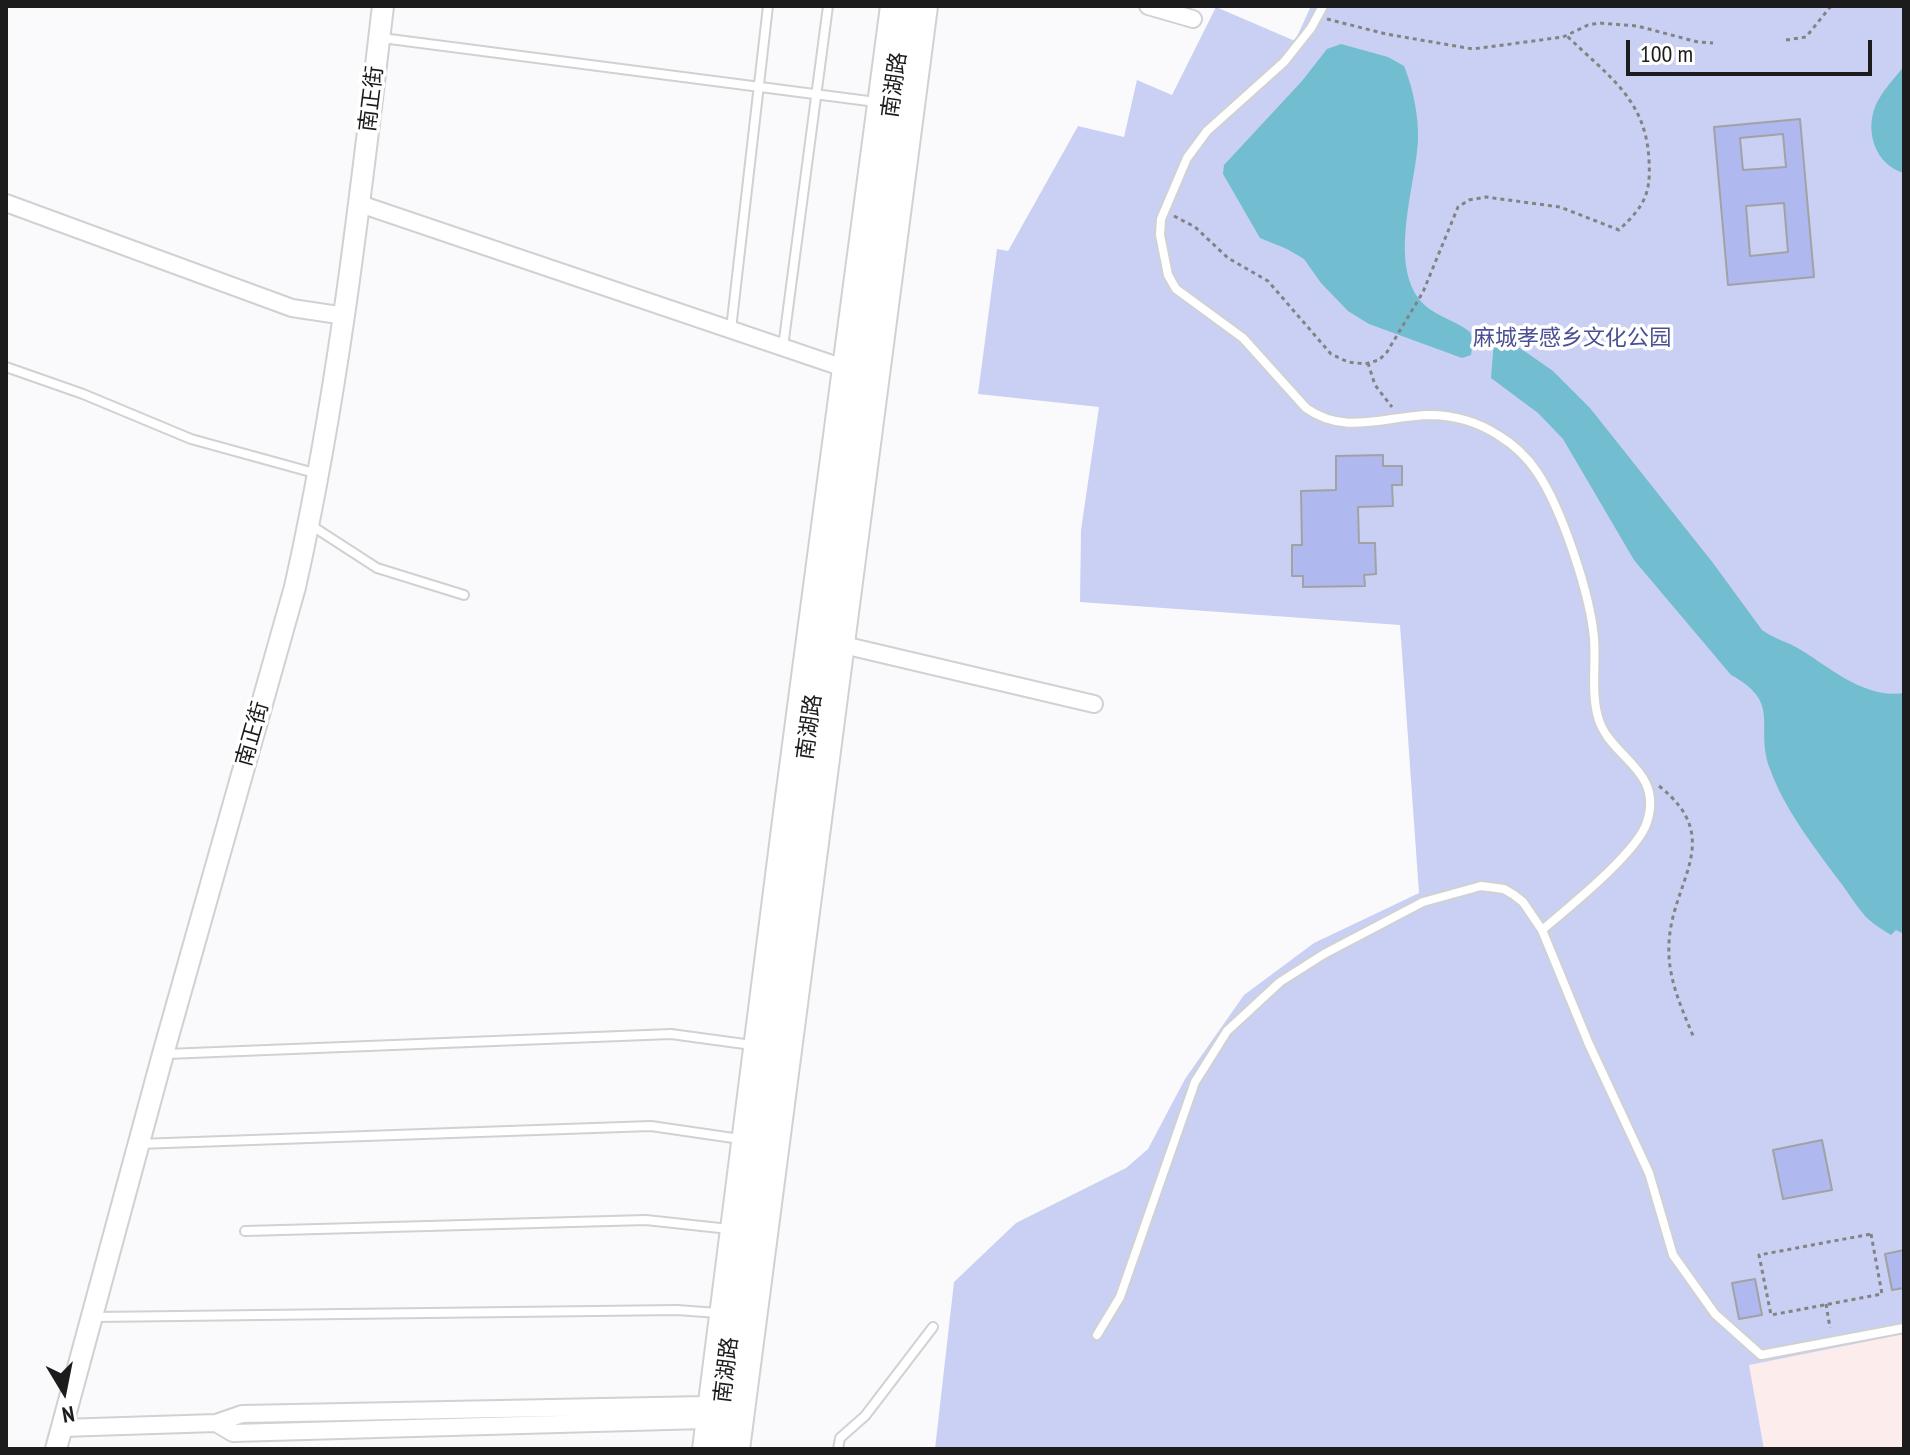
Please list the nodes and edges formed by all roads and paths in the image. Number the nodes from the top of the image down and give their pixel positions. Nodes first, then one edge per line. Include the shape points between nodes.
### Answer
1 (383, 6) edge
2 (768, 6) edge
3 (828, 6) edge
4 (889, 6) edge
5 (905, 6) edge
6 (924, 6) edge
7 (1148, 6) edge
8 (1323, 6) edge
9 (1831, 6) edge
10 (1168, 9) edge
11 (1317, 17) junction
12 (1193, 19) dead end
13 (1567, 36) junction
14 (379, 37) junction
15 (1786, 40) dead end
16 (1713, 43) dead end
17 (759, 86) junction
18 (816, 94) junction
19 (877, 102) junction
20 (6, 203) edge
21 (360, 204) junction
22 (1164, 211) junction
23 (345, 316) junction
24 (731, 330) junction
25 (783, 347) junction
26 (1368, 363) junction
27 (6, 367) edge
28 (841, 367) junction
29 (1394, 419) junction
30 (319, 474) junction
31 (309, 524) junction
32 (464, 595) dead end
33 (839, 644) junction
34 (1094, 704) dead end
35 (1640, 771) junction
36 (1542, 930) junction
37 (1694, 1038) dead end
38 (752, 1045) junction
39 (163, 1054) junction
40 (740, 1139) junction
41 (138, 1144) junction
42 (729, 1229) junction
43 (245, 1231) dead end
44 (1826, 1304) junction
45 (718, 1313) junction
46 (91, 1317) junction
47 (933, 1327) dead end
48 (1904, 1328) edge
49 (1097, 1335) dead end
50 (1833, 1341) junction
51 (705, 1412) junction
52 (221, 1426) junction
53 (62, 1428) junction
54 (56, 1449) edge
55 (235, 1449) edge
56 (701, 1449) edge
57 (717, 1449) edge
58 (736, 1449) edge
59 (838, 1449) edge

1 - 14 street, 南正街
2 - 17 lane
3 - 18 lane
4 - 19 street
5 - 57 main road, 南湖路
6 - 33 main road, 南湖路
7 - 10 street
8 - 11 lane
9 - 15 path via 1806,37
10 - 12 street
11 - 13 path via 1473,49
11 - 22 lane via 1284,62 1196,144
13 - 16 path via 1588,25 1614,23
13 - 26 path via 1628,95 1641,116 1650,183 1639,211 1619,230 1560,207 1486,197 1469,200 1458,207 1423,292 1387,352
14 - 17 lane
14 - 21 street, 南正街
17 - 18 lane
17 - 24 lane
18 - 19 lane
18 - 25 lane
19 - 28 street
20 - 23 street via 292,308
21 - 23 street, 南正街
21 - 24 street
22 - 26 path via 1195,227 1228,258 1268,281 1331,354
22 - 29 lane via 1162,251 1171,282 1243,338 1306,408 1326,420 1349,424
23 - 30 street, 南正街
24 - 25 street
25 - 28 street
26 - 29 path
27 - 30 lane via 191,439
28 - 38 street
29 - 35 lane via 1429,415 1473,421 1514,446 1537,472 1569,543 1587,601 1598,719 1609,739
30 - 31 street, 南正街
31 - 32 lane via 377,568
31 - 39 street, 南正街
33 - 34 street
33 - 58 main road, 南湖路
35 - 36 lane via 1650,804 1639,839
35 - 37 path via 1671,795 1693,833 1694,848 1668,946 1674,987
36 - 49 lane via 1514,895 1492,886 1470,888 1423,902 1301,967 1259,998 1227,1031 1195,1082 1120,1297
36 - 50 lane via 1649,1173 1673,1255 1700,1296 1761,1355
38 - 39 lane via 671,1034
38 - 40 street
39 - 41 street, 南正街
40 - 41 lane via 651,1126
40 - 42 street
41 - 46 street, 南正街
42 - 43 lane via 646,1220
42 - 45 street
44 - 44 path via 1882,1294 1871,1234 1759,1255 1771,1315
44 - 50 path
45 - 46 lane
45 - 51 street
46 - 53 street, 南正街
47 - 59 lane via 873,1406 840,1438
48 - 50 lane
51 - 52 street via 233,1433
51 - 56 street
52 - 53 street
52 - 55 street
53 - 54 street, 南正街

